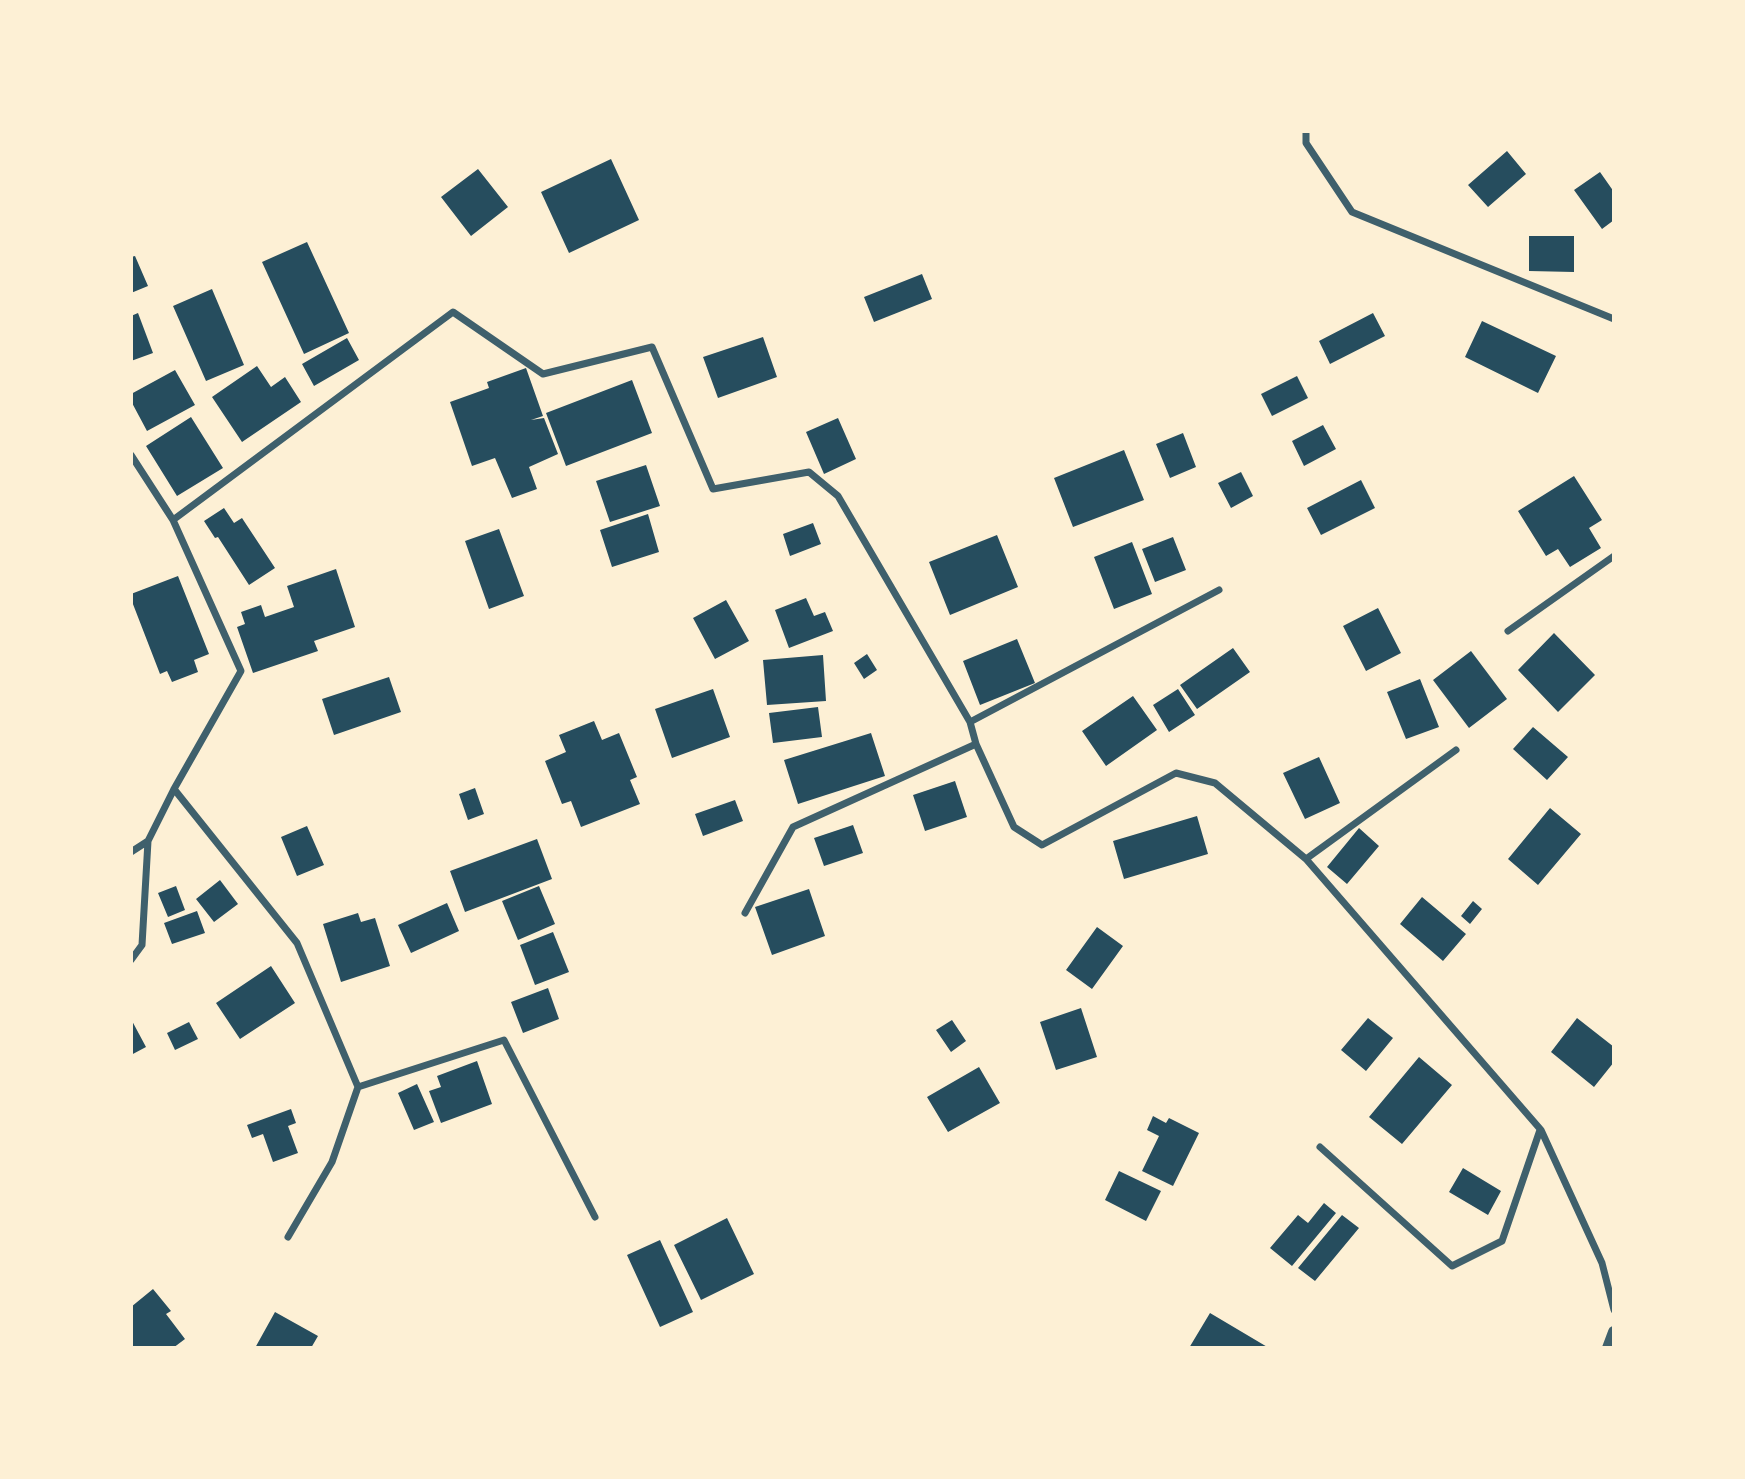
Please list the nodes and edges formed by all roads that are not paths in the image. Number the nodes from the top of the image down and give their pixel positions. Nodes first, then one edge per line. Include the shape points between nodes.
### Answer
1 (1306, 131) edge
2 (1614, 319) edge
3 (131, 455) edge
4 (173, 520) junction
5 (1614, 556) edge
6 (1219, 590) dead end
7 (1508, 631) dead end
8 (970, 722) junction
9 (976, 744) junction
10 (1456, 750) dead end
11 (174, 789) junction
12 (148, 841) junction
13 (131, 852) edge
14 (1306, 859) junction
15 (745, 913) dead end
16 (131, 960) edge
17 (358, 1087) junction
18 (1541, 1130) junction
19 (1320, 1147) dead end
20 (595, 1217) dead end
21 (288, 1237) dead end
22 (1614, 1310) edge
23 (1614, 1332) edge
24 (1608, 1348) edge

1 - 2 street via 1306,143 1352,212
3 - 4 street
4 - 8 street via 453,312 543,374 652,347 713,489 809,472 838,496
4 - 11 street via 241,671
5 - 7 street
6 - 8 street
8 - 9 street
9 - 14 street via 1014,827 1042,845 1176,773 1215,783
9 - 15 street via 793,827
10 - 14 street
11 - 12 street
11 - 17 street via 297,943
12 - 13 street
12 - 16 street via 142,945
14 - 18 street
17 - 20 street via 505,1040
17 - 21 street via 332,1162
18 - 19 street via 1502,1241 1452,1266
18 - 22 street via 1602,1263
23 - 24 street

